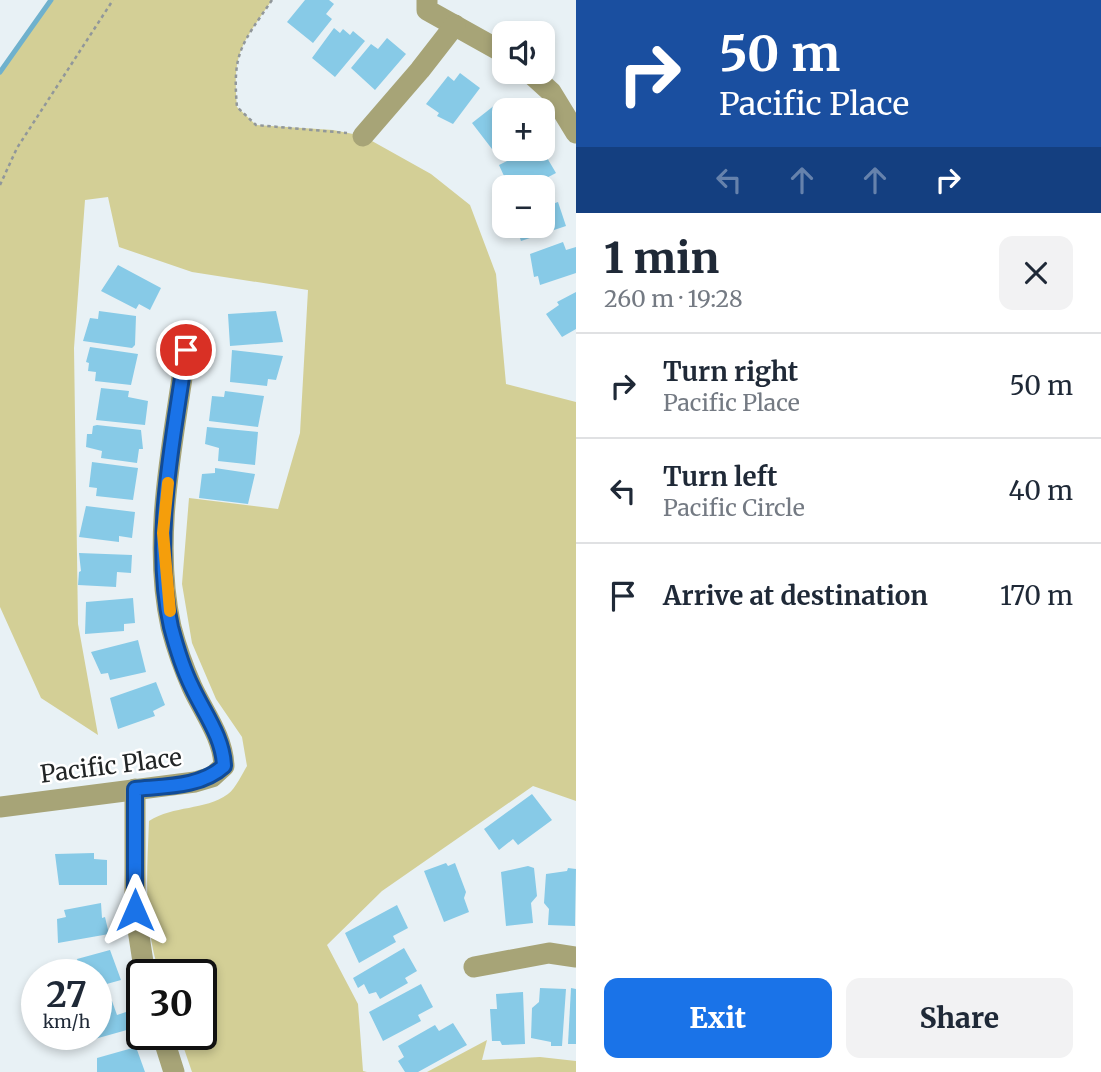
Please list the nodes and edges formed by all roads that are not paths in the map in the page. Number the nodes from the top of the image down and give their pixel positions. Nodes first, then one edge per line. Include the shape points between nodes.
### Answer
1 (427, 0) edge
2 (455, 25) junction
3 (492, 46) edge
4 (542, 84) edge
5 (576, 133) edge
6 (363, 136) road end
7 (186, 350) dead end
8 (135, 789) junction
9 (0, 807) edge
10 (576, 957) edge
11 (143, 959) edge
12 (474, 967) dead end
13 (167, 1050) edge
14 (174, 1072) edge

1 - 2 street via 427,10
2 - 3 street
2 - 6 street
4 - 5 street
7 - 8 street, Pacific Place via 163,533 166,574 171,626 191,685 220,742 224,766 212,777 195,782
8 - 9 street, Pacific Place
8 - 11 street via 135,910
10 - 12 street via 549,953
13 - 14 street

